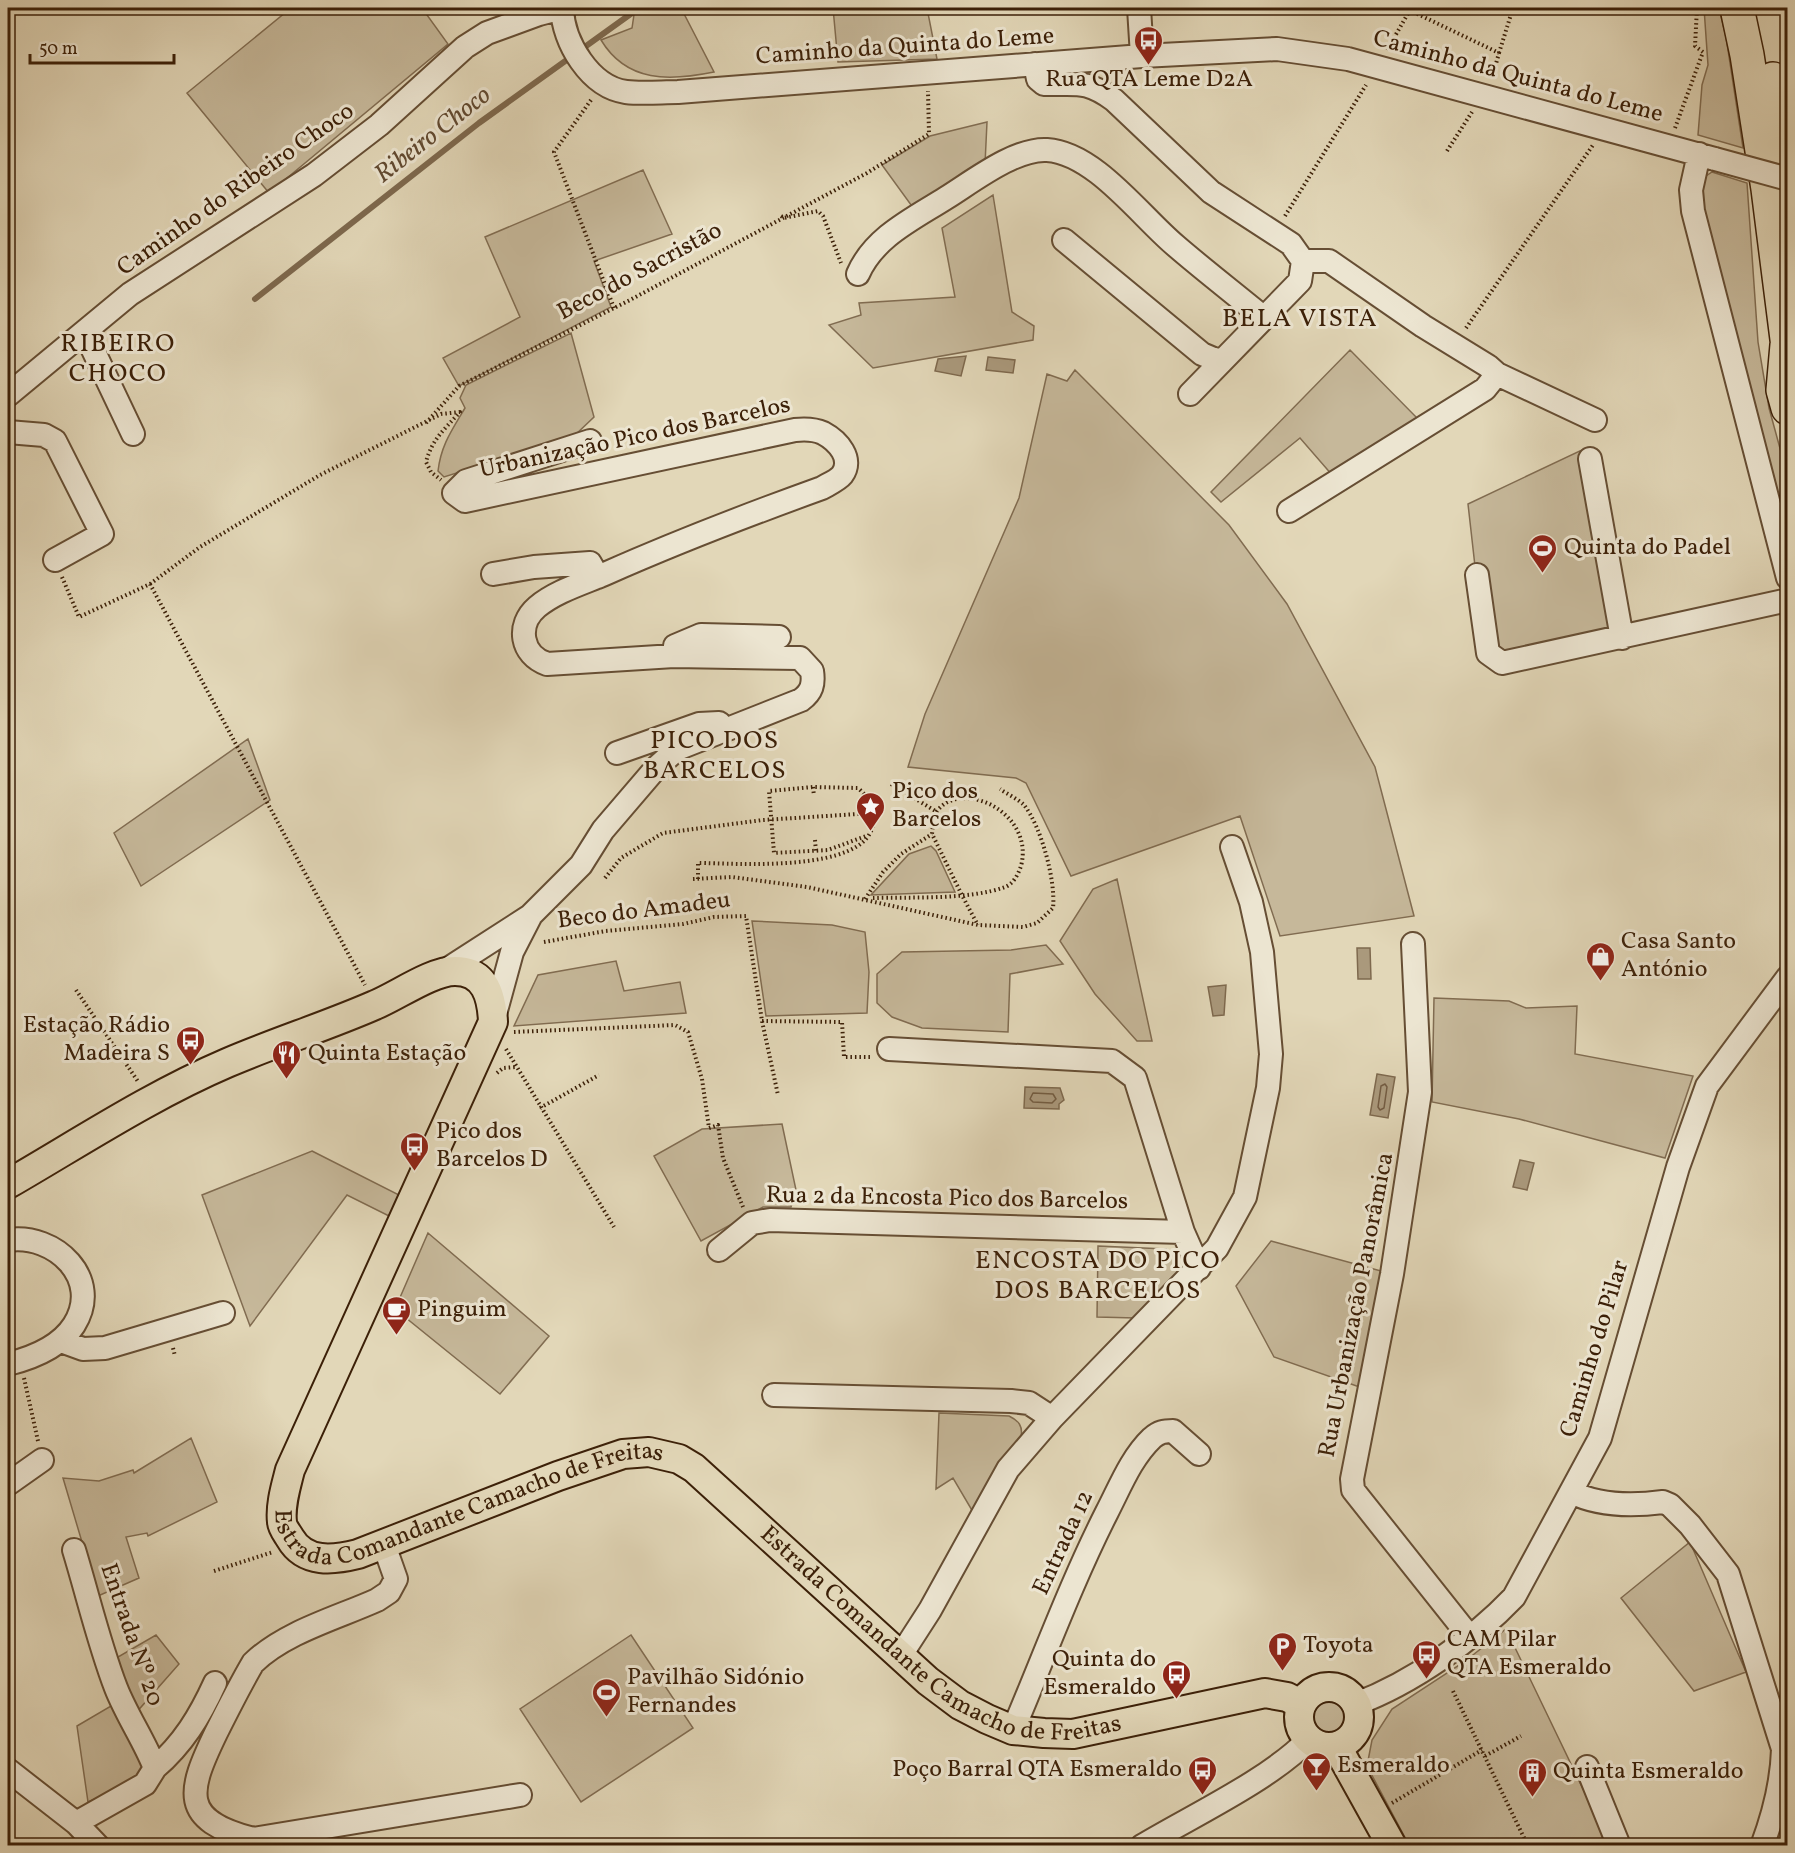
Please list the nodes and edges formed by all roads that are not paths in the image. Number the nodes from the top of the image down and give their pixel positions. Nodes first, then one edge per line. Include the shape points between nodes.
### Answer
1 (562, 8) edge
2 (1139, 8) edge
3 (1737, 8) edge
4 (1760, 8) edge
5 (1142, 56) junction
6 (1035, 64) junction
7 (1707, 156) junction
8 (1788, 159) edge
9 (1788, 179) edge
10 (1064, 240) dead end
11 (1303, 261) junction
12 (850, 270) road end
13 (1264, 318) junction
14 (85, 333) junction
15 (1786, 335) edge
16 (1222, 359) junction
17 (1497, 374) junction
18 (1190, 394) dead end
19 (8, 395) edge
20 (1788, 408) edge
21 (1595, 420) dead end
22 (8, 432) edge
23 (133, 434) dead end
24 (590, 441) dead end
25 (1590, 459) dead end
26 (1289, 511) dead end
27 (55, 560) road end
28 (493, 574) dead end
29 (1477, 575) dead end
30 (598, 577) junction
31 (1788, 578) edge
32 (1788, 600) edge
33 (779, 637) dead end
34 (1622, 638) junction
35 (674, 656) junction
36 (747, 721) junction
37 (617, 753) dead end
38 (1232, 847) dead end
39 (530, 916) junction
40 (1413, 944) dead end
41 (439, 975) junction
42 (1788, 977) edge
43 (493, 1022) junction
44 (881, 1053) road end
45 (8, 1184) edge
46 (1183, 1232) junction
47 (8, 1240) edge
48 (719, 1250) dead end
49 (1199, 1268) junction
50 (223, 1313) dead end
51 (61, 1341) junction
52 (15, 1368) edge
53 (774, 1395) dead end
54 (1052, 1418) junction
55 (1199, 1454) dead end
56 (41, 1455) road end
57 (8, 1484) edge
58 (1571, 1492) junction
59 (384, 1545) junction
60 (74, 1550) dead end
61 (1470, 1636) junction
62 (901, 1655) junction
63 (215, 1683) dead end
64 (1301, 1704) junction
65 (1356, 1704) junction
66 (1013, 1730) junction
67 (1308, 1740) junction
68 (1337, 1747) junction
69 (1587, 1767) dead end
70 (155, 1768) junction
71 (8, 1770) edge
72 (520, 1795) dead end
73 (1781, 1813) edge
74 (76, 1823) junction
75 (98, 1845) edge
76 (1142, 1845) edge
77 (1392, 1845) edge
78 (1619, 1845) edge
79 (1762, 1845) edge

1 - 6 street, Caminho da Quinta do Leme via 567,35 582,63 604,82 626,92 678,92
1 - 14 street, Caminho do Ribeiro Choco via 487,33 465,47 379,125 314,175 130,294
2 - 5 street
3 - 15 highway via 1766,178
4 - 8 highway
5 - 6 street, Caminho da Quinta do Leme
5 - 7 street, Caminho da Quinta do Leme via 1276,49 1322,54
6 - 11 street via 1038,79 1044,84 1071,82 1099,89 1210,192 1275,232 1291,244
7 - 9 street, Caminho da Quinta do Leme, bridge
7 - 31 street via 1691,190 1693,211
10 - 16 street via 1202,354
11 - 13 street via 1300,281
11 - 17 street via 1329,261
12 - 13 street via 899,228 1005,161 1046,150 1066,154 1105,179 1175,246
13 - 16 street
14 - 19 street, Caminho do Ribeiro Choco
14 - 23 street
15 - 20 highway via 1783,390
16 - 18 street
17 - 21 street
17 - 26 street via 1485,389
22 - 27 street via 44,435 55,441 102,534
24 - 30 street, Urbanização Pico dos Barcelos via 466,481 454,493 465,501 795,430 823,433 838,444 847,465 841,476 822,488 670,545
25 - 34 street
28 - 30 street via 590,563
29 - 34 street via 1488,653 1502,663
30 - 35 street, Urbanização Pico dos Barcelos via 555,596 532,612 524,628 528,652 536,661 547,664
32 - 34 street
33 - 35 street via 701,635 675,646
35 - 36 street, Urbanização Pico dos Barcelos via 800,658 808,664 813,682 807,695
36 - 37 street, Urbanização Pico dos Barcelos via 699,724
36 - 39 street, Urbanização Pico dos Barcelos via 676,749 667,757 603,830 581,865
38 - 49 street via 1251,902 1262,952 1271,1054 1268,1088 1245,1197 1217,1248
39 - 41 street, Urbanização Pico dos Barcelos
39 - 43 street, Urbanização Pico dos Barcelos via 512,952
40 - 61 street, Rua Urbanização Panorâmica via 1420,1092 1392,1274 1352,1479 1358,1499
41 - 43 main road via 454,971 480,980 491,997
41 - 45 main road via 376,1005 216,1068 150,1101
42 - 58 street, Caminho do Pilar via 1720,1067 1703,1096 1678,1167 1600,1438
43 - 59 main road, Estrada Comandante Camacho de Freitas via 326,1388 283,1494 282,1523 294,1545 309,1557 335,1560
44 - 46 street via 1112,1061 1124,1068 1135,1078
46 - 48 street, Rua 2 da Encosta Pico dos Barcelos via 770,1220 752,1223
46 - 49 street
47 - 51 street via 36,1241 57,1251 78,1274 81,1302 75,1323
49 - 54 street
50 - 51 street via 105,1348 83,1349
51 - 52 street
53 - 54 street via 1011,1401 1029,1404
54 - 62 street via 1008,1470
55 - 66 street, Entrada 12 via 1173,1431 1162,1431 1128,1469 1066,1600
56 - 57 street
58 - 61 street, Caminho do Pilar via 1514,1597
58 - 73 street via 1588,1500 1670,1505 1728,1574 1783,1749
59 - 62 main road, Estrada Comandante Camacho de Freitas via 558,1476 623,1454 649,1452 679,1459 694,1468
59 - 72 street via 396,1579 389,1592 285,1640 253,1663 199,1767 195,1798 201,1810 223,1831 253,1839
60 - 70 street, Entrada Nº 20 via 106,1660 129,1718
61 - 65 street, Caminho do Pilar via 1403,1683
62 - 66 main road, Estrada Comandante Camacho de Freitas via 960,1705
63 - 70 street, Entrada Nº 20 via 200,1717 174,1752
64 - 65 main road via 1313,1691 1332,1687 1351,1696
64 - 66 main road, Estrada Comandante Camacho de Freitas via 1265,1693 1073,1734
64 - 67 main road via 1299,1725
65 - 68 main road via 1359,1713 1355,1732
67 - 68 main road via 1324,1748
67 - 76 street via 1276,1767
68 - 77 main road
69 - 78 street
70 - 74 street, Entrada Nº 20 via 145,1784
71 - 74 street
73 - 79 street
74 - 75 street

